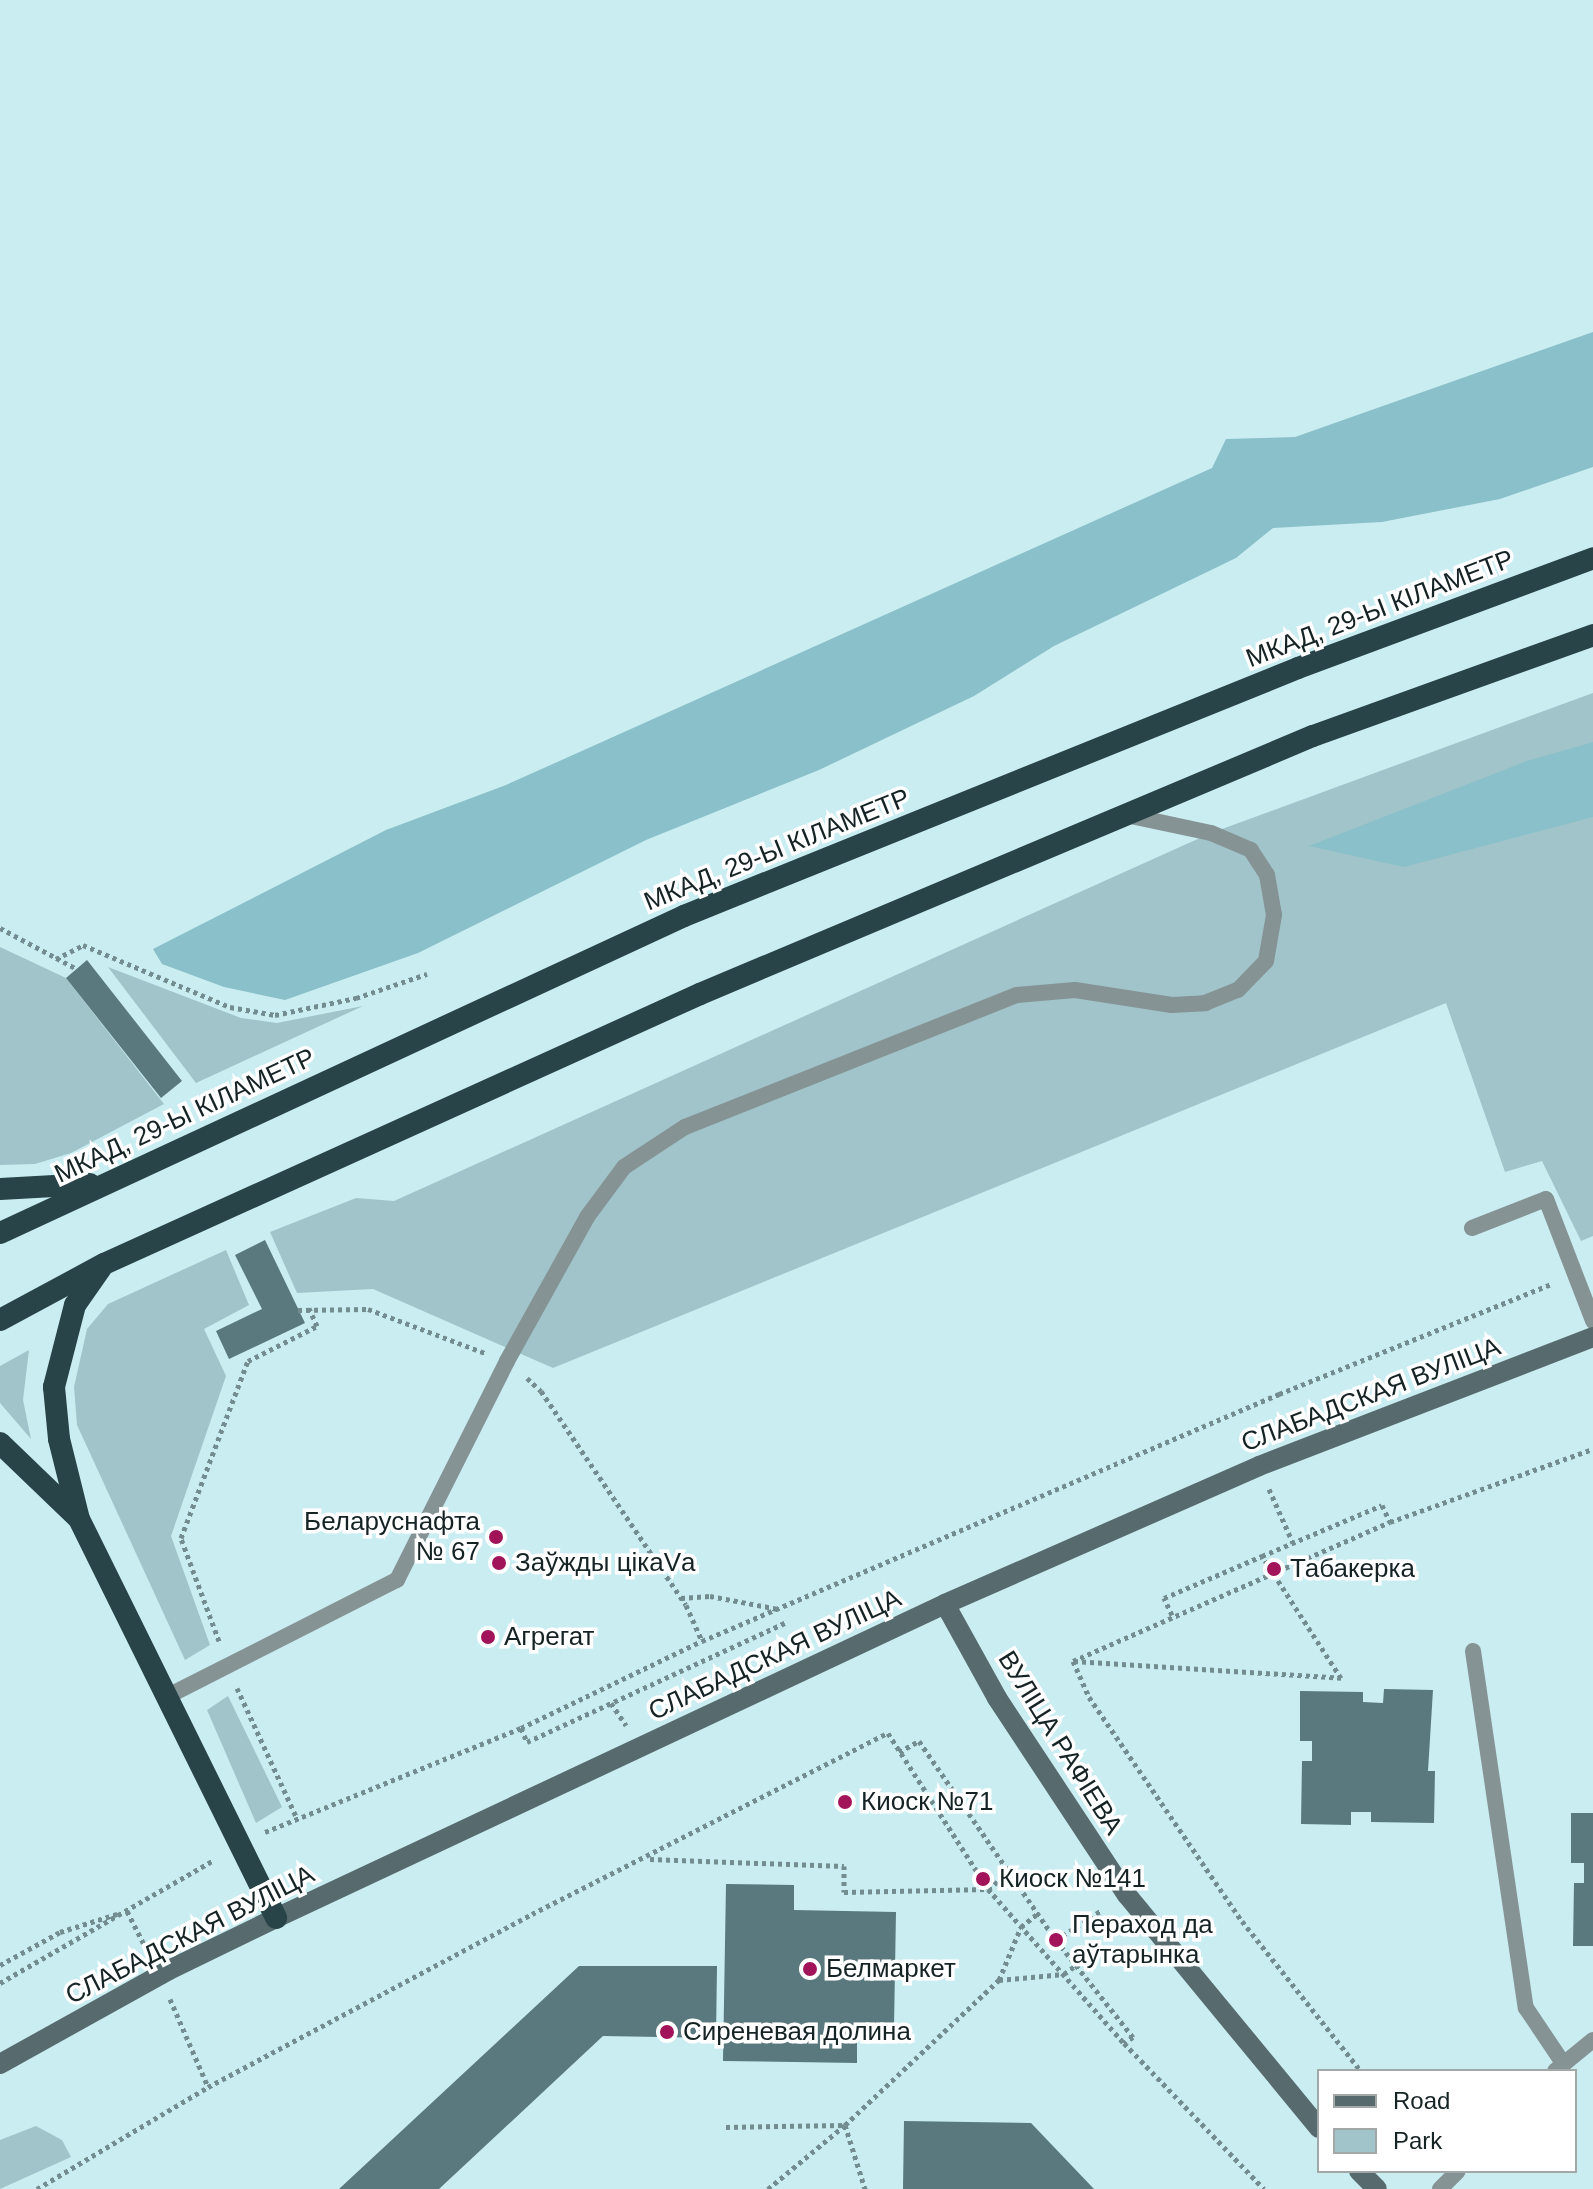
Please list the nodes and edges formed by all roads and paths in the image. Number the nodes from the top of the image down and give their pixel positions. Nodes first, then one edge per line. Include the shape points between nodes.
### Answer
1 (1593, 558) edge
2 (1593, 635) edge
3 (1126, 815) junction
4 (0, 928) edge
5 (56, 959) junction
6 (77, 969) dead end
7 (427, 974) dead end
8 (107, 1183) junction
9 (0, 1189) edge
10 (1472, 1228) dead end
11 (0, 1233) edge
12 (104, 1264) junction
13 (1574, 1275) junction
14 (308, 1306) junction
15 (298, 1310) dead end
16 (0, 1320) edge
17 (1593, 1321) edge
18 (1593, 1337) edge
19 (507, 1361) junction
20 (0, 1443) edge
21 (1593, 1449) edge
22 (1259, 1466) junction
23 (79, 1519) junction
24 (1390, 1522) junction
25 (1293, 1543) junction
26 (1262, 1556) junction
27 (1271, 1574) junction
28 (680, 1598) junction
29 (945, 1604) junction
30 (778, 1609) junction
31 (1172, 1615) junction
32 (785, 1623) dead end
33 (702, 1641) junction
34 (1473, 1651) dead end
35 (1073, 1661) junction
36 (228, 1666) junction
37 (168, 1696) junction
38 (521, 1728) junction
39 (899, 1752) junction
40 (296, 1816) junction
41 (241, 1844) junction
42 (649, 1859) junction
43 (1009, 1873) junction
44 (988, 1889) junction
45 (1127, 1895) junction
46 (128, 1910) junction
47 (1038, 1913) junction
48 (276, 1918) junction
49 (1021, 1927) junction
50 (1056, 1940) junction
51 (0, 1965) edge
52 (1075, 1966) junction
53 (1064, 1974) junction
54 (999, 1980) junction
55 (0, 1983) edge
56 (1593, 2040) edge
57 (1124, 2043) junction
58 (0, 2064) edge
59 (1559, 2067) edge
60 (1359, 2069) edge
61 (845, 2125) junction
62 (1317, 2126) edge
63 (726, 2127) dead end
64 (1361, 2173) edge
65 (1456, 2173) edge
66 (37, 2189) edge
67 (768, 2189) edge
68 (865, 2189) edge
69 (1264, 2189) edge
70 (1377, 2189) edge
71 (1440, 2189) edge

1 - 8 highway, МКАД, 29-Ы КІЛАМЕТР via 1298,668 684,916
2 - 3 highway via 1313,736
3 - 12 highway via 700,994
3 - 19 lane via 1211,833 1251,850 1267,875 1274,915 1266,961 1238,990 1205,1003 1172,1005 1075,990 1017,995 685,1127 624,1167 587,1217
4 - 5 path
5 - 6 path
5 - 7 path via 83,945 230,1007 275,1015 356,998
8 - 9 highway
8 - 11 highway, МКАД, 29-Ы КІЛАМЕТР
10 - 13 lane via 1546,1199
12 - 16 highway
12 - 23 highway via 75,1305 54,1387 59,1439
13 - 17 lane
13 - 30 path
14 - 15 path
14 - 19 path via 368,1309
14 - 36 path via 317,1326 248,1361 181,1538
18 - 22 main road, СЛАБАДСКАЯ ВУЛІЦА
19 - 28 path via 541,1391
19 - 36 lane via 397,1580
20 - 23 highway
21 - 24 path
22 - 25 path
22 - 29 main road, СЛАБАДСКАЯ ВУЛІЦА
23 - 37 highway
24 - 25 path via 1382,1505
24 - 27 path
25 - 26 path
26 - 27 path
26 - 31 path via 1164,1598
27 - 31 path
27 - 35 path via 1341,1678
28 - 30 path via 710,1596
28 - 33 path
29 - 45 main road, ВУЛІЦА РАФІЕВА via 997,1698
29 - 48 main road, СЛАБАДСКАЯ ВУЛІЦА
30 - 33 path
31 - 35 path
32 - 38 path via 527,1742
33 - 38 path
34 - 59 lane via 1526,2008
35 - 60 path via 1089,1697 1242,1921
36 - 37 lane
36 - 40 path
37 - 41 highway
38 - 40 path
39 - 42 path via 888,1733
39 - 43 path via 919,1741
39 - 44 path
40 - 41 path
41 - 46 path
41 - 48 highway
42 - 44 path via 844,1866 844,1892
42 - 66 path via 532,1914 222,2079
43 - 44 path
43 - 47 path
44 - 49 path
45 - 50 path
45 - 62 main road, ВУЛІЦА РАФІЕВА
46 - 51 path via 60,1932
46 - 55 path
47 - 49 path
47 - 50 path
48 - 58 main road, СЛАБАДСКАЯ ВУЛІЦА via 169,1970
49 - 53 path
49 - 54 path
50 - 52 path
52 - 53 path
52 - 57 path via 1133,2037
53 - 54 path
53 - 57 path
54 - 61 path
56 - 59 lane
57 - 69 path
61 - 63 path
61 - 67 path
61 - 68 path
64 - 70 main road
65 - 71 lane

